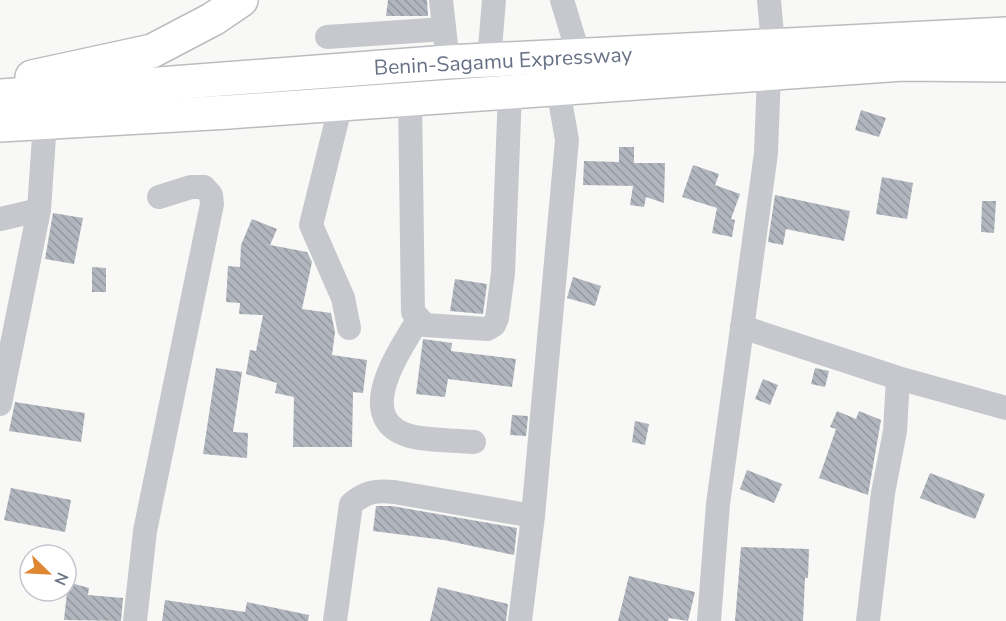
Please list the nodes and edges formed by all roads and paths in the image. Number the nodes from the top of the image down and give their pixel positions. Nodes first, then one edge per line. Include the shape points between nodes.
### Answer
1 (241, 0) edge
2 (441, 0) edge
3 (494, 0) edge
4 (562, 0) edge
5 (769, 0) edge
6 (444, 29) junction
7 (1006, 34) edge
8 (327, 37) dead end
9 (579, 56) junction
10 (771, 59) junction
11 (489, 60) junction
12 (448, 62) junction
13 (1006, 65) edge
14 (0, 84) edge
15 (558, 88) junction
16 (510, 92) junction
17 (0, 96) edge
18 (410, 99) junction
19 (341, 104) junction
20 (45, 122) junction
21 (0, 125) edge
22 (0, 132) edge
23 (159, 197) dead end
24 (39, 210) junction
25 (0, 219) edge
26 (418, 320) junction
27 (742, 327) junction
28 (349, 328) dead end
29 (898, 378) junction
30 (0, 404) edge
31 (1006, 408) edge
32 (474, 442) dead end
33 (533, 516) junction
34 (135, 621) edge
35 (335, 621) edge
36 (520, 621) edge
37 (709, 621) edge
38 (868, 621) edge

1 - 14 highway via 152,51
2 - 6 street
3 - 11 street
4 - 9 street
5 - 10 street
6 - 8 street
6 - 12 street
7 - 10 highway, Benin-Sagamu Expressway
9 - 10 highway, Benin-Sagamu Expressway
9 - 11 highway, Benin-Sagamu Expressway
10 - 13 highway
10 - 15 highway
10 - 27 street via 766,153
11 - 12 highway, Benin-Sagamu Expressway
12 - 17 highway, Benin-Sagamu Expressway
15 - 16 highway
15 - 33 street via 567,140
16 - 18 highway
16 - 26 street via 503,273 497,318 487,329 425,325
18 - 19 highway
18 - 26 street via 412,312
19 - 20 highway
19 - 28 street via 311,225 343,298
20 - 21 highway
20 - 22 highway
20 - 24 street
23 - 34 street via 204,187 212,204 145,531
24 - 25 street
24 - 30 street
26 - 32 street via 388,370 382,402 385,418 394,428 410,435
27 - 29 street
27 - 37 street via 718,504
29 - 31 street
29 - 38 street via 895,431
33 - 35 street via 380,491 360,496 351,504
33 - 36 street

